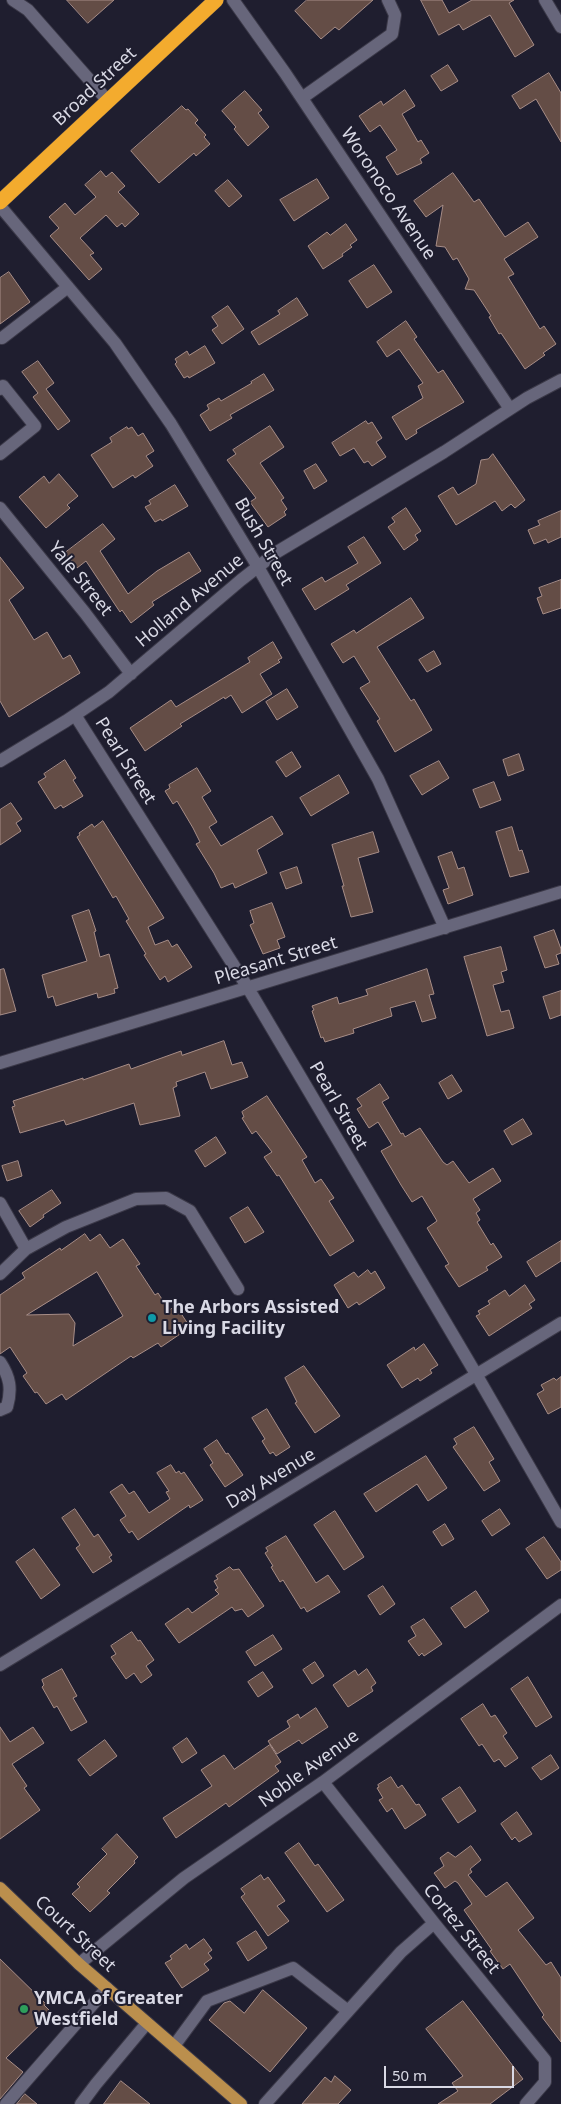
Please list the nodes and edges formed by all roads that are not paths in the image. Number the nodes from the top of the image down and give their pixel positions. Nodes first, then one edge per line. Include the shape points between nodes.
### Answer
1 (13, 0) edge
2 (234, 0) edge
3 (388, 0) edge
4 (545, 0) edge
5 (210, 2) edge
6 (561, 27) edge
7 (302, 98) junction
8 (108, 101) junction
9 (0, 202) edge
10 (0, 206) edge
11 (68, 286) junction
12 (2, 338) dead end
13 (561, 380) edge
14 (0, 389) edge
15 (510, 409) junction
16 (0, 454) edge
17 (0, 508) edge
18 (258, 567) junction
19 (131, 674) junction
20 (75, 715) junction
21 (0, 761) edge
22 (561, 892) edge
23 (445, 928) junction
24 (248, 988) junction
25 (0, 1063) edge
26 (0, 1203) edge
27 (26, 1249) junction
28 (0, 1274) edge
29 (238, 1289) dead end
30 (561, 1322) edge
31 (0, 1362) edge
32 (476, 1374) junction
33 (0, 1410) edge
34 (561, 1522) edge
35 (561, 1605) edge
36 (0, 1666) edge
37 (324, 1782) junction
38 (1, 1890) edge
39 (434, 1923) junction
40 (78, 1964) junction
41 (107, 1988) junction
42 (348, 2011) junction
43 (147, 2023) junction
44 (174, 2046) junction
45 (529, 2103) edge
46 (6, 2104) edge
47 (81, 2104) edge
48 (240, 2104) edge
49 (264, 2104) edge

1 - 8 street via 28,10
2 - 7 street, Woronoco Avenue
3 - 7 street via 395,15 392,34
4 - 6 street
5 - 8 highway, Broad Street
7 - 15 street, Woronoco Avenue
8 - 9 highway, Broad Street
10 - 11 street, Bush Street
11 - 12 street
11 - 18 street, Bush Street via 148,388
13 - 15 street, Holland Avenue
14 - 16 street via 3,386 35,426
15 - 18 street, Holland Avenue via 379,492 310,530
17 - 19 street, Yale Street
18 - 19 street, Holland Avenue
18 - 23 street, Bush Street via 378,779
19 - 20 street, Holland Avenue
20 - 21 street, Holland Avenue
20 - 24 street, Pearl Street
22 - 23 street, Pleasant Street
23 - 24 street, Pleasant Street
24 - 25 street, Pleasant Street
24 - 32 street, Pearl Street
26 - 27 street
27 - 28 street
27 - 29 street via 66,1227 136,1199 166,1198 190,1212
30 - 32 street, Day Avenue
31 - 33 street via 8,1375 11,1392 7,1407
32 - 34 street, Pearl Street
32 - 36 street, Day Avenue
35 - 37 street, Noble Avenue
37 - 39 street, Cortez Street
37 - 40 street, Noble Avenue via 184,1878
38 - 40 main road, Court Street
39 - 42 street via 401,1952
39 - 45 street, Cortez Street via 545,2060 545,2082
40 - 41 main road, Court Street
41 - 43 main road, Court Street
41 - 46 street
42 - 44 street via 292,1968 207,2001
42 - 49 street
43 - 44 main road, Court Street
43 - 47 street
44 - 48 main road, Court Street

